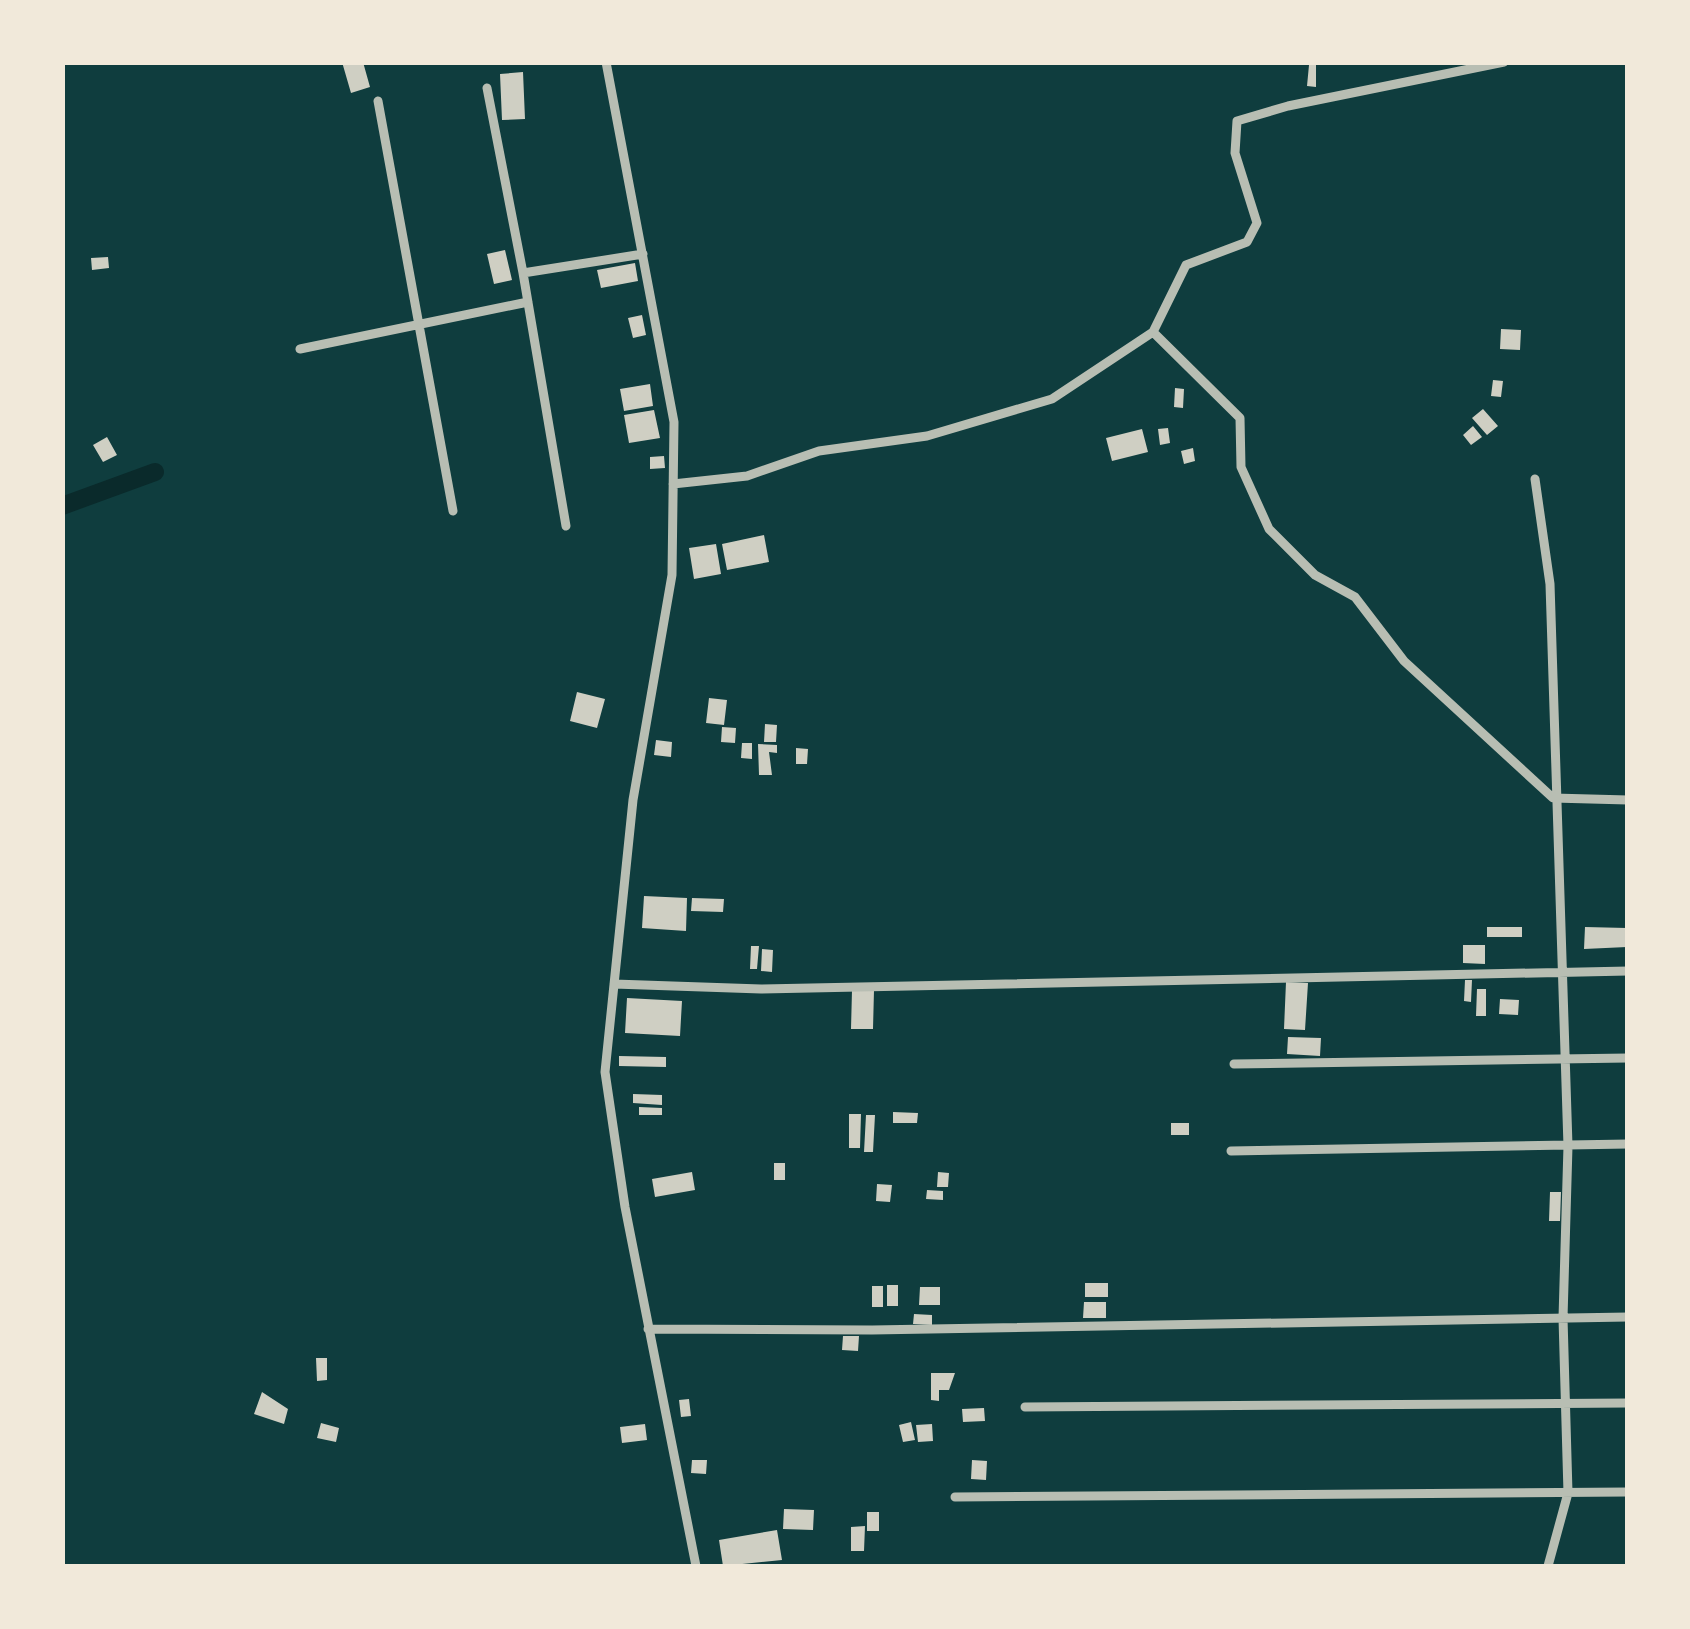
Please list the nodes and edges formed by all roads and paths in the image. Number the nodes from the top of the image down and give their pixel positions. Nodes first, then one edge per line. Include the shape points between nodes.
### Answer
1 (606, 62) edge
2 (1504, 62) edge
3 (487, 88) dead end
4 (378, 101) dead end
5 (642, 254) junction
6 (523, 273) junction
7 (528, 302) junction
8 (418, 325) junction
9 (1153, 332) junction
10 (300, 349) dead end
11 (1535, 478) dead end
12 (673, 484) junction
13 (453, 511) dead end
14 (566, 526) dead end
15 (1628, 800) edge
16 (1559, 801) junction
17 (1628, 971) edge
18 (1560, 972) junction
19 (614, 984) junction
20 (1628, 1058) edge
21 (1564, 1059) junction
22 (1234, 1064) dead end
23 (1628, 1144) edge
24 (1568, 1146) junction
25 (1232, 1151) dead end
26 (1628, 1317) edge
27 (1563, 1318) junction
28 (648, 1329) junction
29 (1568, 1403) junction
30 (1628, 1403) edge
31 (1024, 1407) dead end
32 (1628, 1492) edge
33 (1568, 1494) junction
34 (956, 1497) dead end
35 (696, 1566) edge
36 (1548, 1566) edge

1 - 5 street
2 - 9 street via 1237,121 1235,153 1257,223 1247,242 1186,265
3 - 6 street
4 - 8 street
5 - 6 street
5 - 12 street via 674,422
6 - 7 street
7 - 8 street
7 - 14 street
8 - 10 street
8 - 13 street
9 - 12 street via 1052,398 927,436 819,451 747,476
9 - 16 street via 1240,418 1241,467 1269,529 1315,575 1355,597 1404,661
11 - 16 street via 1550,584
12 - 19 street via 672,575 633,800
15 - 16 street
16 - 18 street
17 - 18 street
18 - 19 street via 762,989
18 - 21 street
19 - 28 street via 605,1072
20 - 21 street
21 - 22 street
21 - 24 street
23 - 24 street
24 - 25 street
24 - 27 street
26 - 27 street
27 - 28 street
27 - 29 street
28 - 35 street
29 - 30 street
29 - 31 street
29 - 33 street
32 - 33 street
33 - 34 street
33 - 36 street

